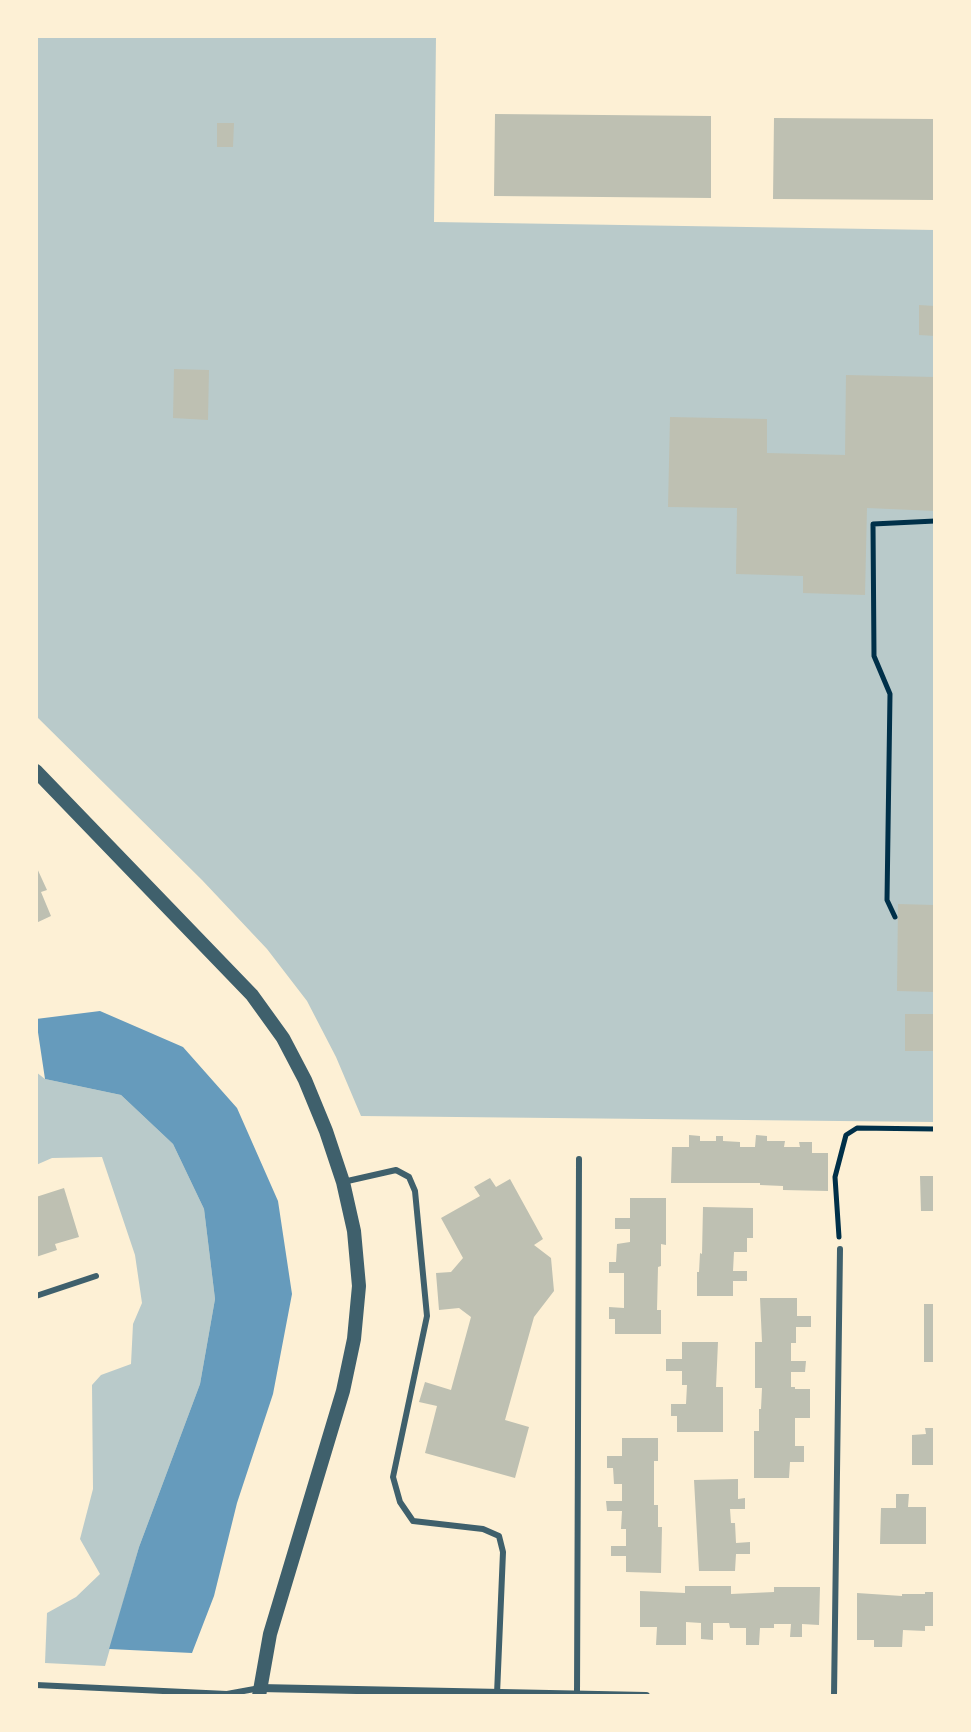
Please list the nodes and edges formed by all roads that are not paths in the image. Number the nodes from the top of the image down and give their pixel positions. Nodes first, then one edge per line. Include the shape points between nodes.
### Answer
1 (36, 771) edge
2 (579, 1159) dead end
3 (343, 1182) junction
4 (840, 1249) road end
5 (96, 1276) dead end
6 (36, 1296) edge
7 (36, 1685) edge
8 (259, 1692) edge
9 (497, 1694) edge
10 (477, 1695) edge
11 (577, 1695) edge
12 (646, 1696) edge
13 (834, 1696) edge

1 - 3 street via 252,995 305,1080
2 - 11 lane
3 - 8 street via 359,1286 354,1339 270,1634
3 - 9 lane via 396,1170 409,1177 415,1191 427,1316 393,1477 413,1521 483,1529 499,1536 503,1552
4 - 13 lane
5 - 6 lane
7 - 8 lane
8 - 10 street
9 - 10 street
9 - 11 street
11 - 12 street

